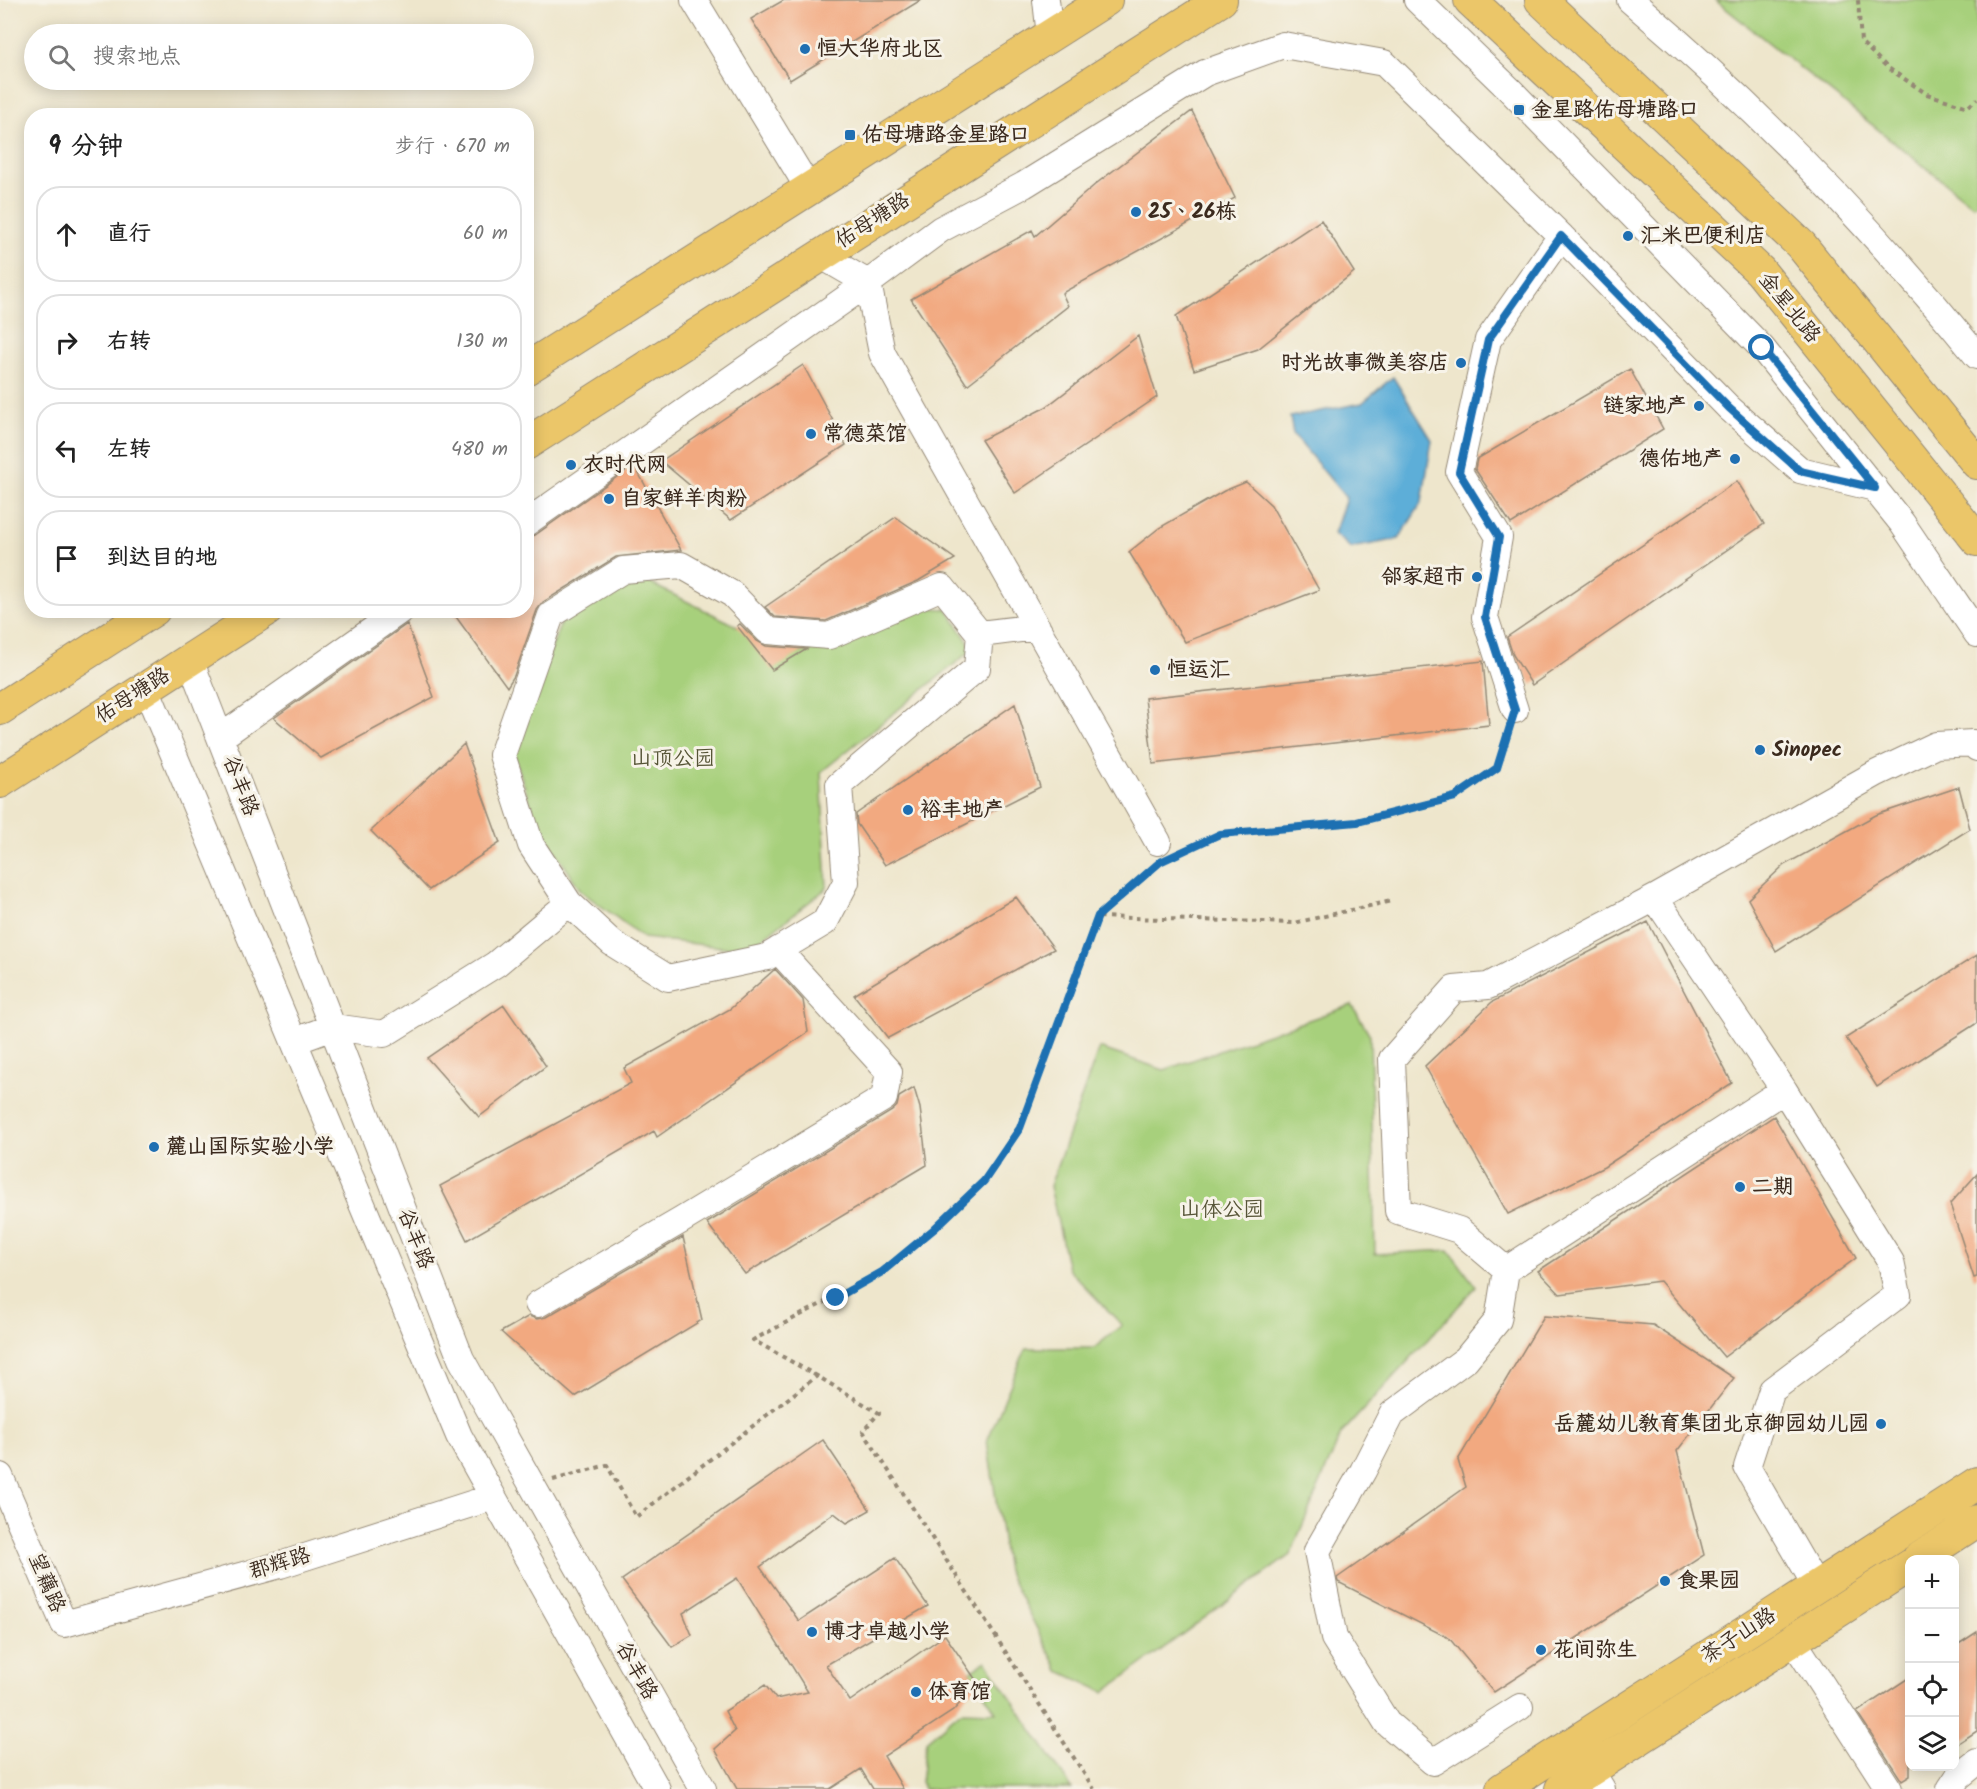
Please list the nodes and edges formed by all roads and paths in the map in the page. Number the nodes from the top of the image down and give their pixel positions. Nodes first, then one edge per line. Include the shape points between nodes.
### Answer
1 (694, 0) edge
2 (1046, 0) edge
3 (1106, 0) edge
4 (1221, 0) edge
5 (1417, 0) edge
6 (1470, 0) edge
7 (1541, 0) edge
8 (1630, 0) edge
9 (1858, 0) edge
10 (1050, 36) junction
11 (1977, 99) edge
12 (809, 189) junction
13 (1561, 236) junction
14 (820, 255) junction
15 (868, 283) junction
16 (1977, 356) edge
17 (534, 364) edge
18 (534, 439) edge
19 (1977, 463) edge
20 (1875, 488) junction
21 (534, 517) edge
22 (1977, 540) edge
23 (142, 618) edge
24 (255, 618) edge
25 (390, 618) edge
26 (1037, 627) junction
27 (980, 634) junction
28 (1977, 634) edge
29 (190, 660) junction
30 (147, 688) junction
31 (0, 709) edge
32 (1515, 710) joint
33 (221, 737) junction
34 (1977, 748) edge
35 (0, 782) edge
36 (1159, 852) junction
37 (1656, 898) junction
38 (1391, 901) dead end
39 (569, 903) junction
40 (1098, 916) junction
41 (778, 950) junction
42 (333, 1027) junction
43 (295, 1041) junction
44 (1784, 1090) junction
45 (1506, 1270) junction
46 (538, 1304) dead end
47 (817, 1376) junction
48 (0, 1476) edge
49 (1977, 1483) edge
50 (532, 1485) junction
51 (494, 1497) junction
52 (1977, 1521) edge
53 (1925, 1555) edge
54 (1905, 1568) edge
55 (1816, 1586) junction
56 (64, 1624) joint
57 (1793, 1640) junction
58 (1520, 1707) dead end
59 (1977, 1762) edge
60 (1596, 1780) edge
61 (657, 1789) edge
62 (702, 1789) edge
63 (1094, 1789) edge
64 (1502, 1789) edge
65 (1561, 1789) edge
66 (1888, 1789) edge
67 (1950, 1789) edge

1 - 12 street
2 - 10 street
3 - 10 main road
4 - 14 main road, 佑母塘路
5 - 20 street via 1762,348
6 - 22 main road, 金星北路 via 1760,271
7 - 19 main road via 1801,245
8 - 16 street via 1719,80 1839,200
9 - 11 path via 1861,42 1888,68 1927,94 1968,106
10 - 12 main road
12 - 17 main road
13 - 15 street via 1384,63 1283,45 1205,73 1024,185 941,228
13 - 20 street via 1729,408 1800,471
13 - 32 street via 1488,340 1459,472 1499,537 1485,617
14 - 15 street
14 - 18 main road, 佑母塘路
15 - 21 street
15 - 26 street via 882,353
20 - 28 street
23 - 31 main road
24 - 29 main road, 佑母塘路
25 - 33 street
26 - 27 street
26 - 36 street
27 - 39 street via 942,587 829,636 768,631 732,594 681,565 623,570 551,615 502,755 531,845
27 - 41 street via 978,668 839,785 846,882 825,922
29 - 30 main road, 佑母塘路
29 - 33 street, 谷丰路
30 - 35 main road, 佑母塘路
30 - 43 street, 谷丰路
32 - 36 path via 1497,768 1455,797 1357,822 1220,834
33 - 42 street, 谷丰路
34 - 37 street via 1973,743 1936,746 1876,772
36 - 40 path
37 - 44 street
37 - 45 street via 1488,986 1454,989 1392,1059 1398,1211 1459,1230
38 - 40 path via 1294,923
39 - 41 street via 612,944 668,978 767,957
39 - 42 street via 496,964 384,1034
40 - 47 path via 1020,1128 984,1181 882,1272 753,1340
41 - 46 street via 889,1072 884,1098
42 - 43 street
42 - 50 street, 谷丰路 via 461,1359
43 - 51 street, 谷丰路 via 459,1436
44 - 45 street
44 - 55 street via 1891,1262 1898,1295 1772,1390 1748,1467
45 - 58 street via 1498,1320 1466,1359 1392,1414 1317,1551 1334,1638 1387,1723 1433,1762
47 - 50 path via 636,1516 606,1466
47 - 63 path via 879,1413 862,1431
48 - 56 street, 望藕路
49 - 55 main road, 茶子山路
50 - 62 street, 谷丰路
51 - 56 street, 郡辉路 via 280,1565
51 - 61 street, 谷丰路
52 - 53 main road
54 - 57 main road, 茶子山路
55 - 64 main road, 茶子山路
57 - 60 main road, 茶子山路
57 - 66 street
59 - 67 street
60 - 65 main road, 茶子山路

